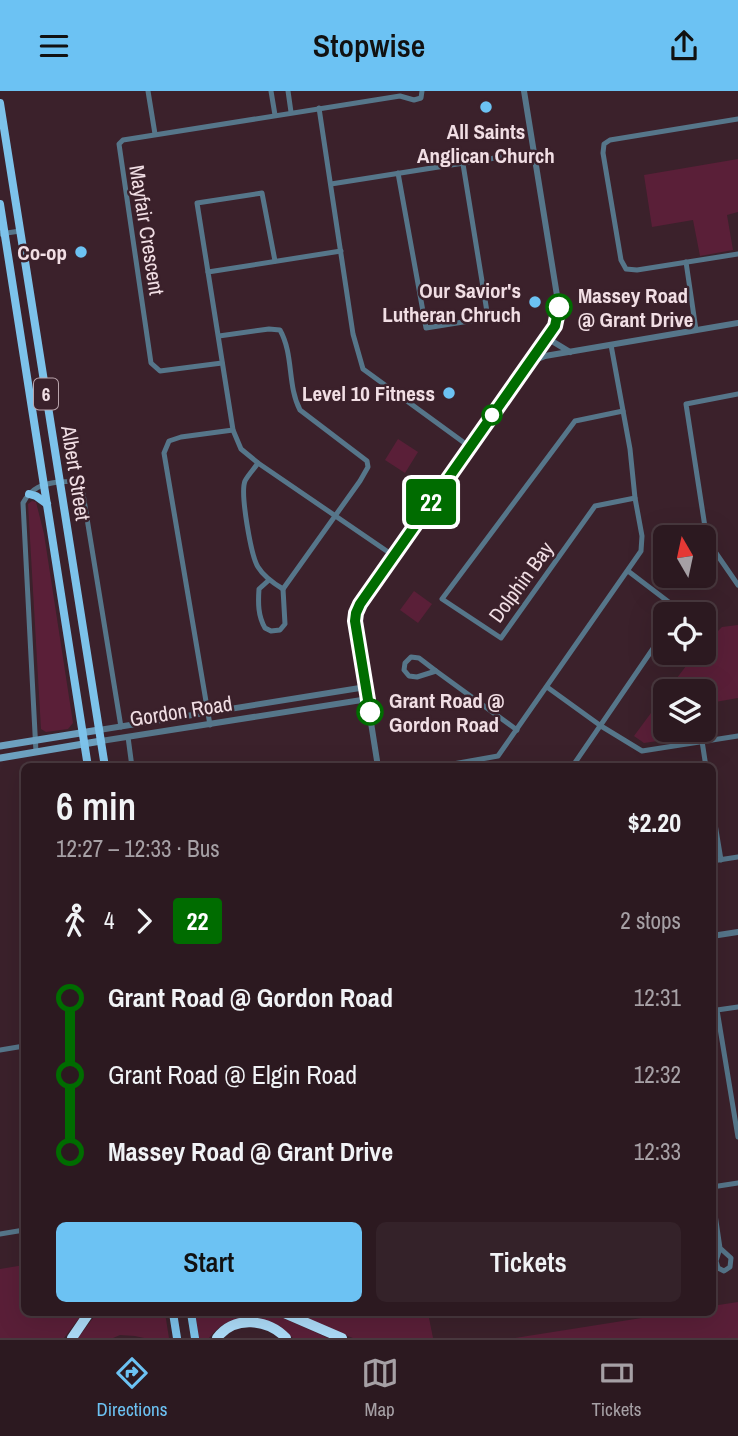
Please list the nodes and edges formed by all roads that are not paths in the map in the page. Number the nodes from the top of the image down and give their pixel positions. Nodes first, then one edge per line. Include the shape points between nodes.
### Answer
1 (148, 91) edge
2 (271, 91) edge
3 (288, 91) edge
4 (408, 91) edge
5 (422, 91) edge
6 (524, 91) edge
7 (400, 96) junction
8 (0, 103) edge
9 (319, 108) junction
10 (291, 112) junction
11 (275, 115) junction
12 (738, 119) edge
13 (155, 134) junction
14 (533, 152) junction
15 (463, 164) junction
16 (398, 173) junction
17 (331, 184) junction
18 (0, 204) edge
19 (20, 231) junction
20 (2, 234) edge
21 (341, 251) junction
22 (738, 254) edge
23 (275, 261) junction
24 (685, 262) junction
25 (208, 272) junction
26 (738, 323) edge
27 (696, 330) junction
28 (219, 337) junction
29 (547, 338) junction
30 (611, 345) junction
31 (570, 352) junction
32 (222, 363) junction
33 (528, 363) junction
34 (738, 394) edge
35 (623, 411) junction
36 (233, 430) junction
37 (470, 447) junction
38 (258, 463) junction
39 (60, 482) junction
40 (44, 485) junction
41 (29, 494) junction
42 (635, 498) junction
43 (47, 504) junction
44 (335, 516) junction
45 (394, 556) junction
46 (628, 571) junction
47 (269, 580) junction
48 (738, 585) edge
49 (283, 589) junction
50 (669, 602) edge
51 (653, 649) edge
52 (436, 671) junction
53 (366, 687) junction
54 (547, 687) junction
55 (368, 699) junction
56 (289, 700) junction
57 (291, 712) junction
58 (208, 713) junction
59 (210, 725) junction
60 (601, 726) junction
61 (121, 727) junction
62 (99, 730) junction
63 (517, 730) junction
64 (83, 732) junction
65 (738, 736) edge
66 (128, 737) junction
67 (716, 739) edge
68 (36, 740) junction
69 (101, 741) junction
70 (696, 742) edge
71 (702, 742) edge
72 (85, 744) junction
73 (0, 746) edge
74 (36, 752) junction
75 (0, 758) edge
76 (87, 763) edge
77 (104, 763) edge
78 (131, 763) edge
79 (378, 763) edge
80 (459, 763) edge
81 (575, 763) edge
82 (705, 763) edge
83 (716, 830) edge
84 (738, 857) edge
85 (721, 860) junction
86 (716, 861) edge
87 (738, 932) edge
88 (716, 935) edge
89 (738, 1007) edge
90 (21, 1046) edge
91 (0, 1050) edge
92 (738, 1137) edge
93 (738, 1183) edge
94 (716, 1186) edge
95 (716, 1221) edge
96 (21, 1230) edge
97 (0, 1232) edge
98 (720, 1248) dead end
99 (87, 1316) edge
100 (173, 1316) edge
101 (191, 1316) edge
102 (292, 1316) edge
103 (72, 1338) edge
104 (177, 1338) edge
105 (195, 1338) edge
106 (217, 1338) edge
107 (286, 1338) edge
108 (342, 1338) edge

1 - 13 street
2 - 11 street
3 - 10 street
4 - 7 street, Mayfair Crescent
5 - 7 street, Mayfair Crescent via 421,98 414,100
6 - 14 street
7 - 9 street, Mayfair Crescent
8 - 19 main road, Albert Street / 6
9 - 10 street, Mayfair Crescent
9 - 17 street
10 - 11 street, Mayfair Crescent
11 - 13 street, Mayfair Crescent
12 - 24 street via 610,139 604,144 626,269
13 - 32 street, Mayfair Crescent via 119,144 151,363 160,371
14 - 15 street
14 - 29 street via 559,308
15 - 16 street
15 - 16 street via 488,318 426,328
16 - 17 street
17 - 21 street
18 - 20 main road, Albert Street / 6
19 - 20 street
19 - 39 main road, Albert Street / 6
20 - 40 main road, Albert Street / 6
21 - 23 street
21 - 37 street via 363,369
22 - 24 street
23 - 25 street
23 - 25 street via 262,193 197,203
24 - 27 street
25 - 28 street
26 - 27 street
27 - 30 street
28 - 32 street
28 - 44 street via 280,330 300,409 368,461
29 - 31 street
29 - 33 street
30 - 31 street
30 - 35 street
31 - 33 street
32 - 36 street
33 - 37 street
34 - 48 street via 687,404 707,540
35 - 42 street
35 - 42 street, Dolphin Bay via 575,421 442,599 501,638 595,506
36 - 38 street via 241,449
36 - 58 street via 181,437 169,441 164,453
37 - 45 street
38 - 44 street
38 - 47 street via 245,482 243,495 254,559
39 - 40 street
39 - 61 street via 70,482 83,494
39 - 62 main road, Albert Street / 6
40 - 41 street
40 - 43 main road, Albert Street / 6
41 - 43 main road
41 - 68 street via 23,503
42 - 46 street via 641,551
43 - 64 main road, Albert Street / 6
44 - 45 street
44 - 49 street
45 - 53 street via 356,613
46 - 50 street
46 - 54 street
47 - 49 street
47 - 49 street via 259,589 258,598 260,619 271,631 285,624
51 - 60 street
52 - 52 street via 419,658 411,657 405,663 409,676
52 - 63 street
53 - 55 street
53 - 56 street, Gordon Road
54 - 60 street
54 - 63 street
55 - 57 street, Gordon Road
55 - 79 street
56 - 57 street
56 - 58 street, Gordon Road
57 - 59 street, Gordon Road
58 - 59 street
58 - 61 street, Gordon Road
59 - 66 street, Gordon Road
60 - 70 street via 642,751
60 - 81 street
61 - 62 street, Gordon Road
62 - 64 main road, Gordon Road
62 - 69 main road, Albert Street / 6
63 - 80 street via 498,756
64 - 68 main road, Gordon Road
64 - 72 main road, Albert Street / 6
65 - 67 street
66 - 69 street, Gordon Road
66 - 78 street
68 - 73 main road, Gordon Road
68 - 74 street
69 - 72 main road, Gordon Road
69 - 77 main road, Albert Street / 6
71 - 82 street
72 - 74 main road, Gordon Road
72 - 76 main road, Albert Street / 6
74 - 75 main road, Gordon Road
83 - 85 street
84 - 85 street
85 - 86 street
87 - 88 street
89 - 92 street via 717,1010
90 - 91 street
93 - 94 street
95 - 98 street
96 - 97 street
99 - 103 highway
100 - 104 main road
101 - 105 main road
102 - 108 highway
106 - 107 highway via 230,1327 248,1322 268,1325

